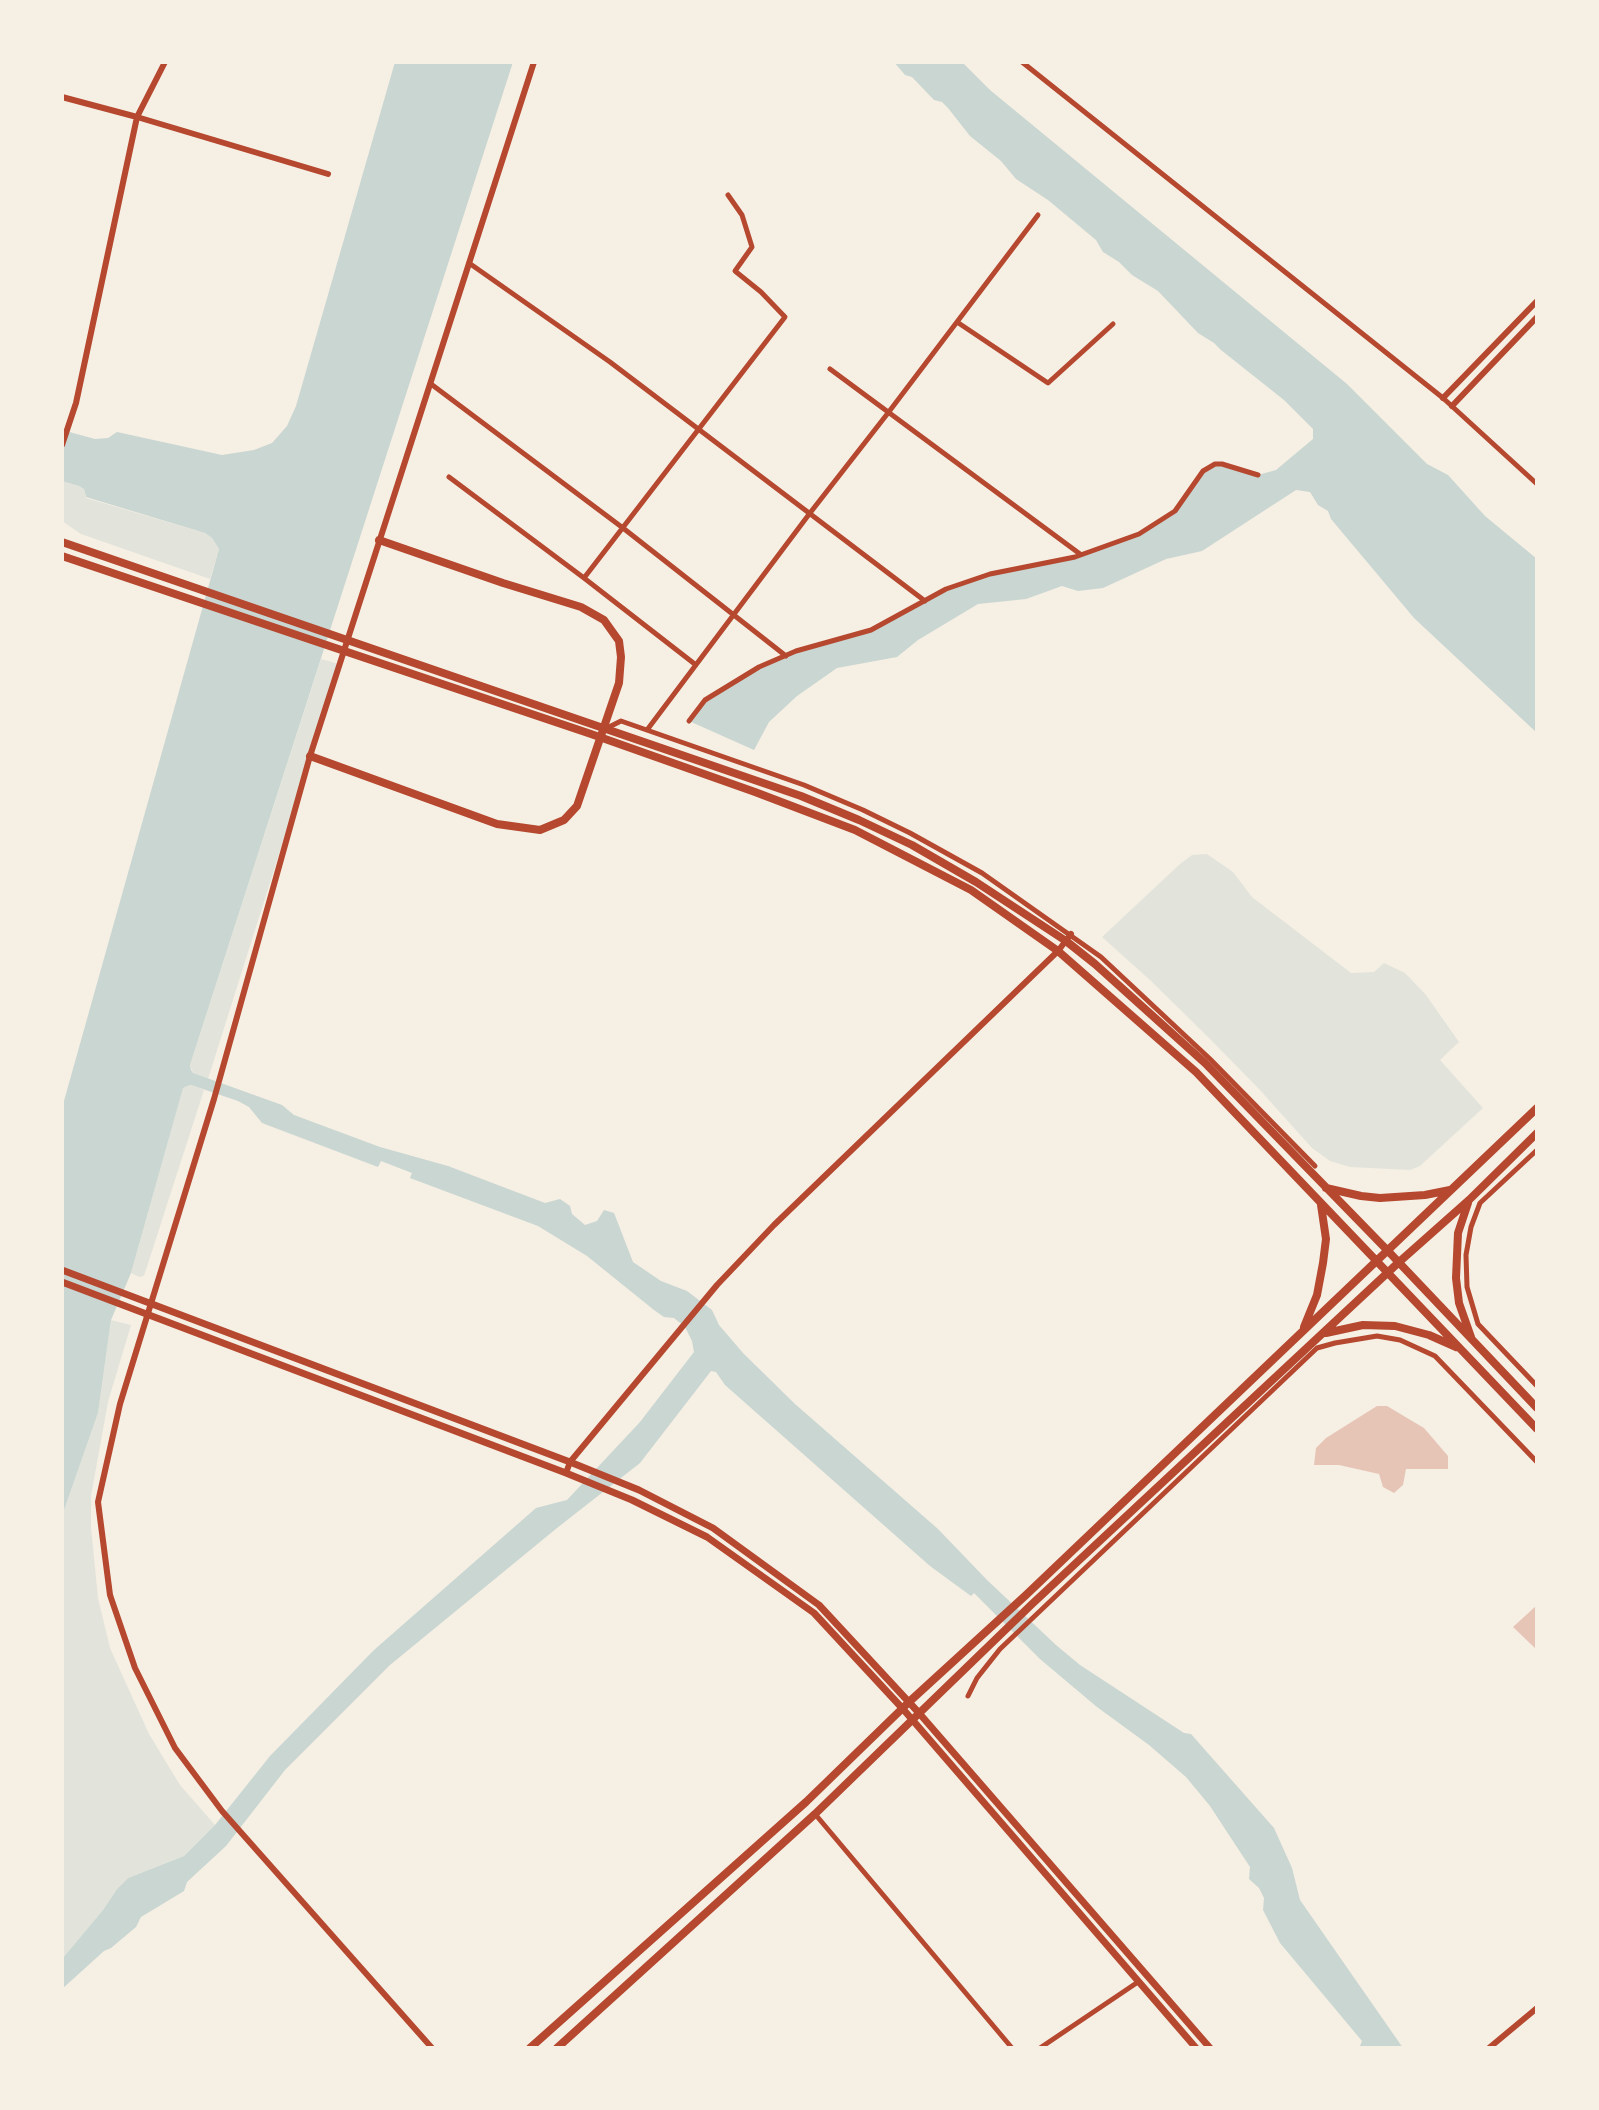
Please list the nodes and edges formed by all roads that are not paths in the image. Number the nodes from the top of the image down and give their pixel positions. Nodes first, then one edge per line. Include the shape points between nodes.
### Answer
1 (165, 62) edge
2 (534, 62) edge
3 (1022, 62) edge
4 (62, 97) edge
5 (137, 117) junction
6 (328, 174) dead end
7 (728, 195) dead end
8 (1038, 215) dead end
9 (469, 263) junction
10 (1537, 301) edge
11 (1537, 317) edge
12 (957, 322) junction
13 (1113, 324) dead end
14 (830, 369) dead end
15 (431, 384) junction
16 (1443, 398) junction
17 (1452, 406) junction
18 (888, 413) junction
19 (698, 428) junction
20 (62, 445) edge
21 (1258, 475) dead end
22 (449, 477) dead end
23 (1537, 484) edge
24 (810, 513) junction
25 (623, 528) junction
26 (379, 540) junction
27 (62, 542) edge
28 (1081, 555) junction
29 (62, 556) edge
30 (584, 578) junction
31 (925, 601) junction
32 (734, 614) junction
33 (786, 656) junction
34 (696, 665) junction
35 (689, 721) dead end
36 (647, 730) junction
37 (602, 734) junction
38 (310, 756) junction
39 (1069, 938) junction
40 (1058, 951) junction
41 (1537, 1108) edge
42 (1537, 1133) edge
43 (1537, 1150) edge
44 (1315, 1166) dead end
45 (1324, 1187) junction
46 (1451, 1190) junction
47 (1469, 1200) junction
48 (1321, 1204) junction
49 (1388, 1251) junction
50 (1376, 1262) junction
51 (1398, 1263) junction
52 (62, 1270) edge
53 (1387, 1274) junction
54 (62, 1282) edge
55 (1303, 1330) junction
56 (1325, 1333) junction
57 (1473, 1342) junction
58 (1460, 1349) junction
59 (1537, 1386) edge
60 (1537, 1408) edge
61 (1537, 1429) edge
62 (570, 1462) junction
63 (1537, 1462) edge
64 (566, 1473) junction
65 (968, 1696) dead end
66 (906, 1706) junction
67 (916, 1717) junction
68 (815, 1814) junction
69 (1138, 1982) junction
70 (1537, 2008) edge
71 (432, 2048) edge
72 (530, 2048) edge
73 (557, 2048) edge
74 (1012, 2048) edge
75 (1040, 2048) edge
76 (1196, 2048) edge
77 (1210, 2048) edge
78 (1489, 2048) edge

1 - 5 street
2 - 9 street
3 - 16 street
4 - 5 street
5 - 6 street
5 - 20 street via 76,403
7 - 19 street via 742,215 752,247 735,271 785,317
8 - 12 street
9 - 15 street
9 - 19 street
10 - 16 street
11 - 17 street
12 - 13 street via 1048,383
12 - 18 street
14 - 18 street
15 - 25 street
15 - 26 street
16 - 17 street
17 - 23 street
18 - 24 street
18 - 28 street
19 - 24 street
19 - 25 street
21 - 28 street via 1215,464 1203,471 1175,511 1139,534
22 - 30 street
24 - 31 street
24 - 32 street
25 - 30 street
25 - 32 street
26 - 37 main road via 581,607 604,620 619,641 621,657 619,683
26 - 38 street
27 - 37 main road via 525,700
28 - 31 street via 990,574
29 - 37 main road
30 - 34 street
31 - 33 street via 871,630
32 - 33 street
32 - 34 street
33 - 35 street via 705,700
34 - 36 street
36 - 37 street via 621,721
36 - 39 street via 804,785 910,833 982,873
37 - 38 main road via 577,806 564,820 540,830 497,824
37 - 39 main road via 801,796 859,820 912,845
37 - 40 main road via 855,830 971,890
38 - 71 street via 214,1099 120,1404 98,1502 110,1595 135,1668 175,1748 245,1839
39 - 40 street
39 - 44 street via 1101,957 1150,1001
39 - 45 main road via 1205,1063
40 - 48 main road via 1196,1072
40 - 62 street via 717,1285
41 - 46 main road
42 - 47 main road
43 - 59 street via 1480,1203 1466,1255 1467,1287 1478,1324
45 - 46 main road via 1380,1198
45 - 49 main road
46 - 49 main road
47 - 51 main road
47 - 57 main road via 1458,1233 1456,1278
48 - 50 main road
48 - 55 main road via 1323,1263
49 - 50 main road
49 - 51 main road
50 - 53 main road
50 - 55 main road
51 - 53 main road
51 - 57 main road
52 - 62 main road
53 - 56 main road
53 - 58 main road
54 - 64 main road
55 - 66 main road
56 - 58 main road via 1363,1325 1395,1326
56 - 67 main road
57 - 60 main road
58 - 61 main road
62 - 64 street
62 - 66 main road via 713,1528 819,1605
63 - 65 street via 1435,1356 1377,1336 1317,1348 1000,1649
64 - 66 main road via 707,1537 814,1613
66 - 67 main road
66 - 72 main road
67 - 68 main road
67 - 69 main road
67 - 77 main road
68 - 73 main road
68 - 74 street
69 - 75 street
69 - 76 main road
70 - 78 street

